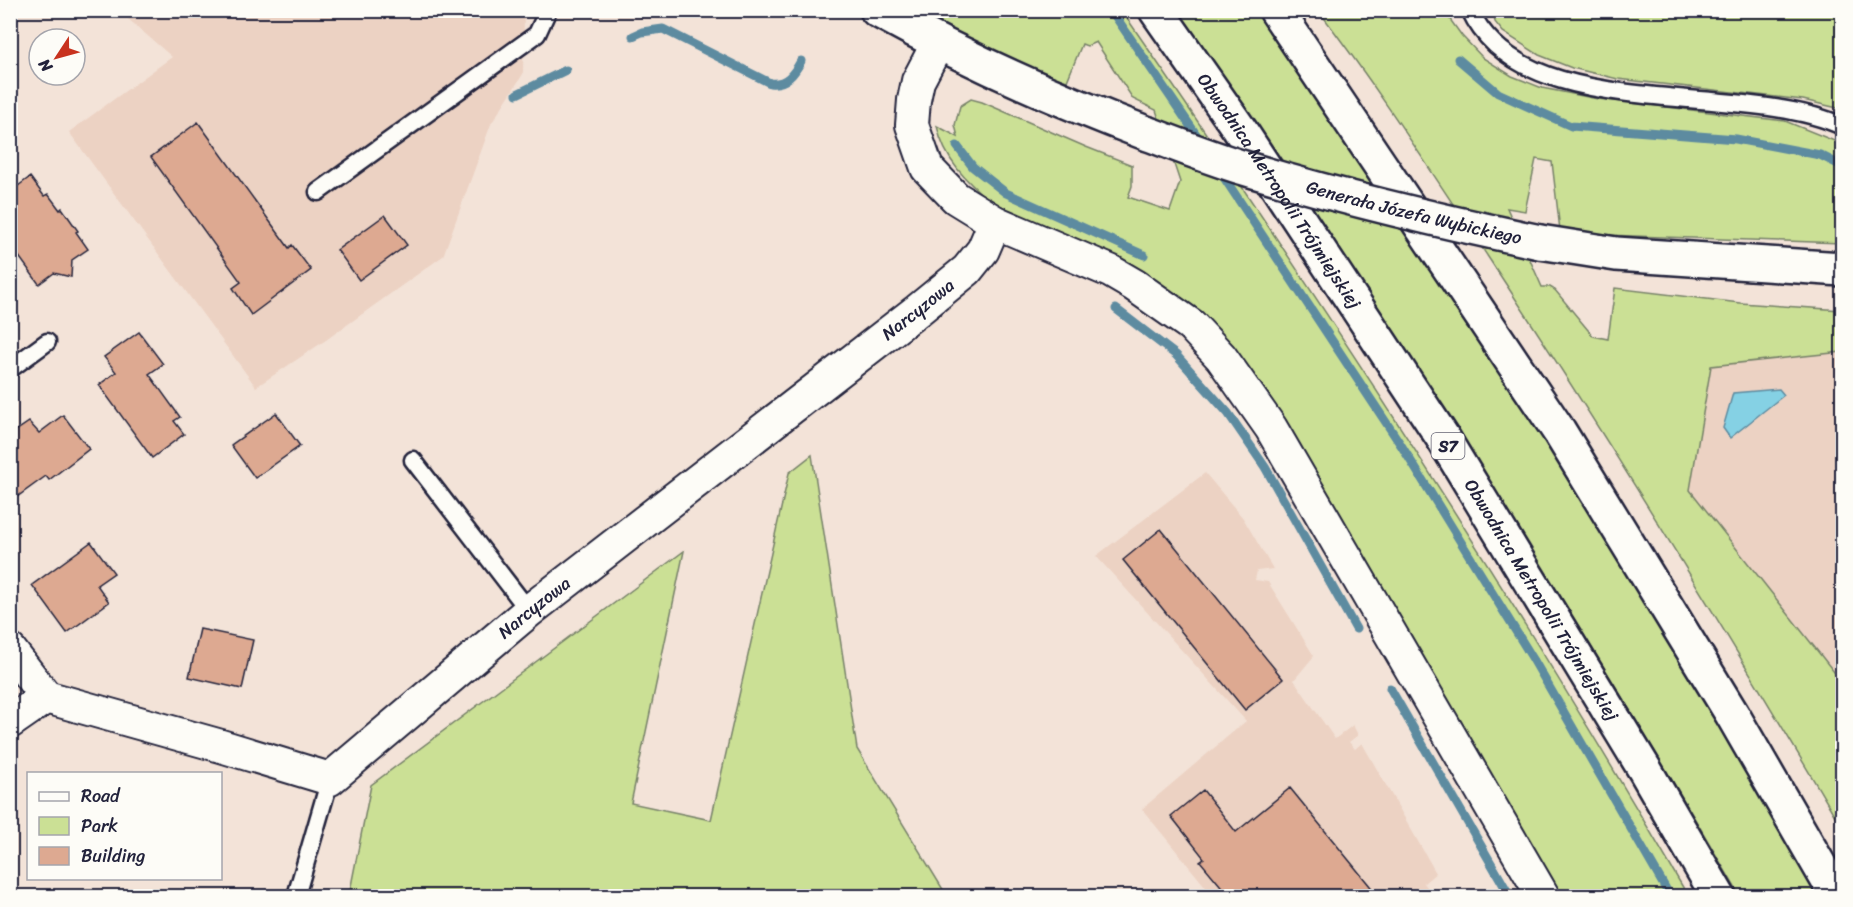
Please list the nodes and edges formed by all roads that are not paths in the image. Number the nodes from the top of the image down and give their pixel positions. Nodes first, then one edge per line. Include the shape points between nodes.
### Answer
1 (548, 10) edge
2 (878, 10) edge
3 (1156, 10) edge
4 (1276, 10) edge
5 (1470, 10) edge
6 (938, 43) junction
7 (1842, 126) edge
8 (318, 192) dead end
9 (995, 222) junction
10 (1842, 269) edge
11 (47, 342) dead end
12 (10, 369) edge
13 (413, 460) dead end
14 (529, 611) junction
15 (10, 650) edge
16 (46, 697) junction
17 (10, 722) edge
18 (330, 779) junction
19 (296, 897) edge
20 (1543, 897) edge
21 (1719, 897) edge
22 (1837, 897) edge

1 - 8 lane via 537,33
2 - 6 main road, Generała Józefa Wybickiego
3 - 21 main road, Obwodnica Metropolii Trójmiejskiej / S7 via 1443,438
4 - 22 main road via 1559,431 1732,714
5 - 7 lane via 1488,39 1507,56 1577,84 1776,109
6 - 9 street via 918,81 912,125 927,168 956,198
6 - 10 main road, Generała Józefa Wybickiego, bridge via 1022,83 1242,168 1440,221 1616,254
9 - 14 street, Narcyzowa via 983,250 967,270
9 - 20 street via 1134,285 1191,325 1221,357 1271,428
11 - 12 lane
13 - 14 lane
14 - 18 street, Narcyzowa
15 - 16 street
16 - 17 street
16 - 18 street
18 - 19 lane

